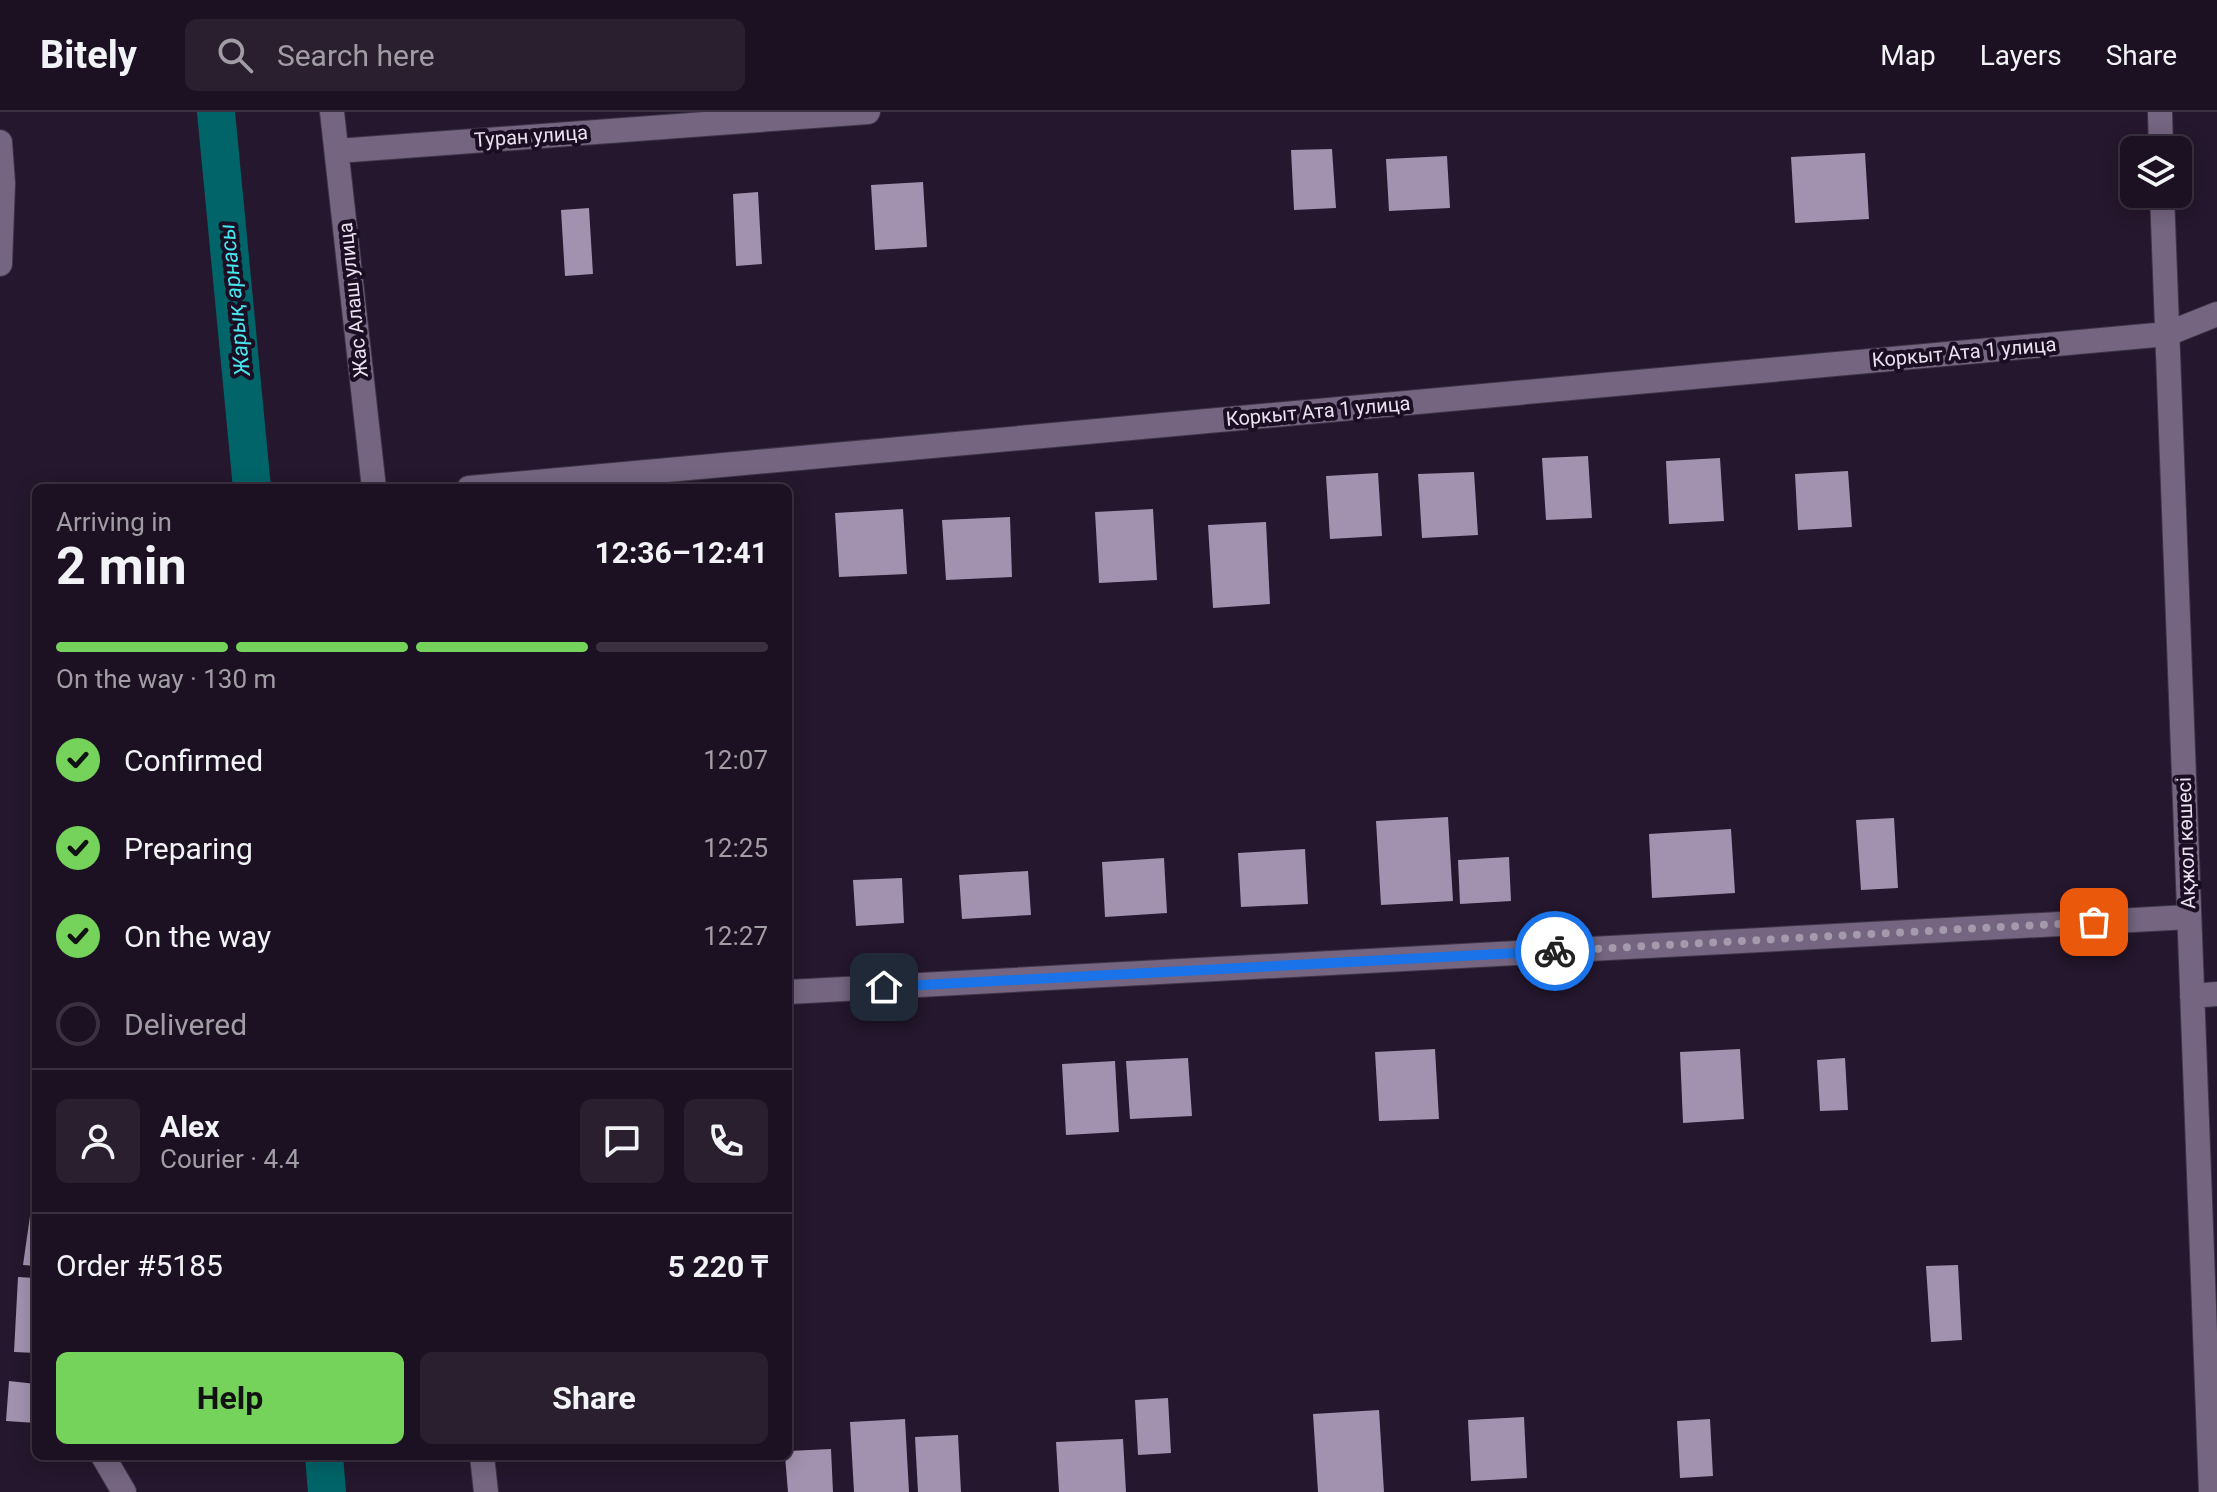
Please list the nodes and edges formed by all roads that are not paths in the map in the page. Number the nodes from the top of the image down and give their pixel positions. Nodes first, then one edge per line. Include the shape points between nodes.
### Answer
1 (332, 112) edge
2 (868, 112) edge
3 (2160, 112) edge
4 (2161, 136) edge
5 (0, 142) edge
6 (337, 151) junction
7 (2162, 208) edge
8 (0, 264) edge
9 (2217, 314) edge
10 (2167, 334) junction
11 (374, 484) edge
12 (513, 484) edge
13 (2189, 917) junction
14 (792, 992) edge
15 (2217, 994) edge
16 (2192, 996) junction
17 (105, 1460) edge
18 (482, 1460) edge
19 (124, 1492) edge
20 (486, 1492) edge
21 (2211, 1492) edge

1 - 6 street, Жас Алаш улица
2 - 6 street, Туран улица
3 - 4 street
5 - 8 street
6 - 11 street, Жас Алаш улица
7 - 10 street, Ақжол көшесі
9 - 10 street
10 - 12 street, Коркыт Ата 1 улица
10 - 13 street, Ақжол көшесі
13 - 14 street
13 - 16 street, Ақжол көшесі
15 - 16 street
16 - 21 street, Ақжол көшесі
17 - 19 street
18 - 20 street

